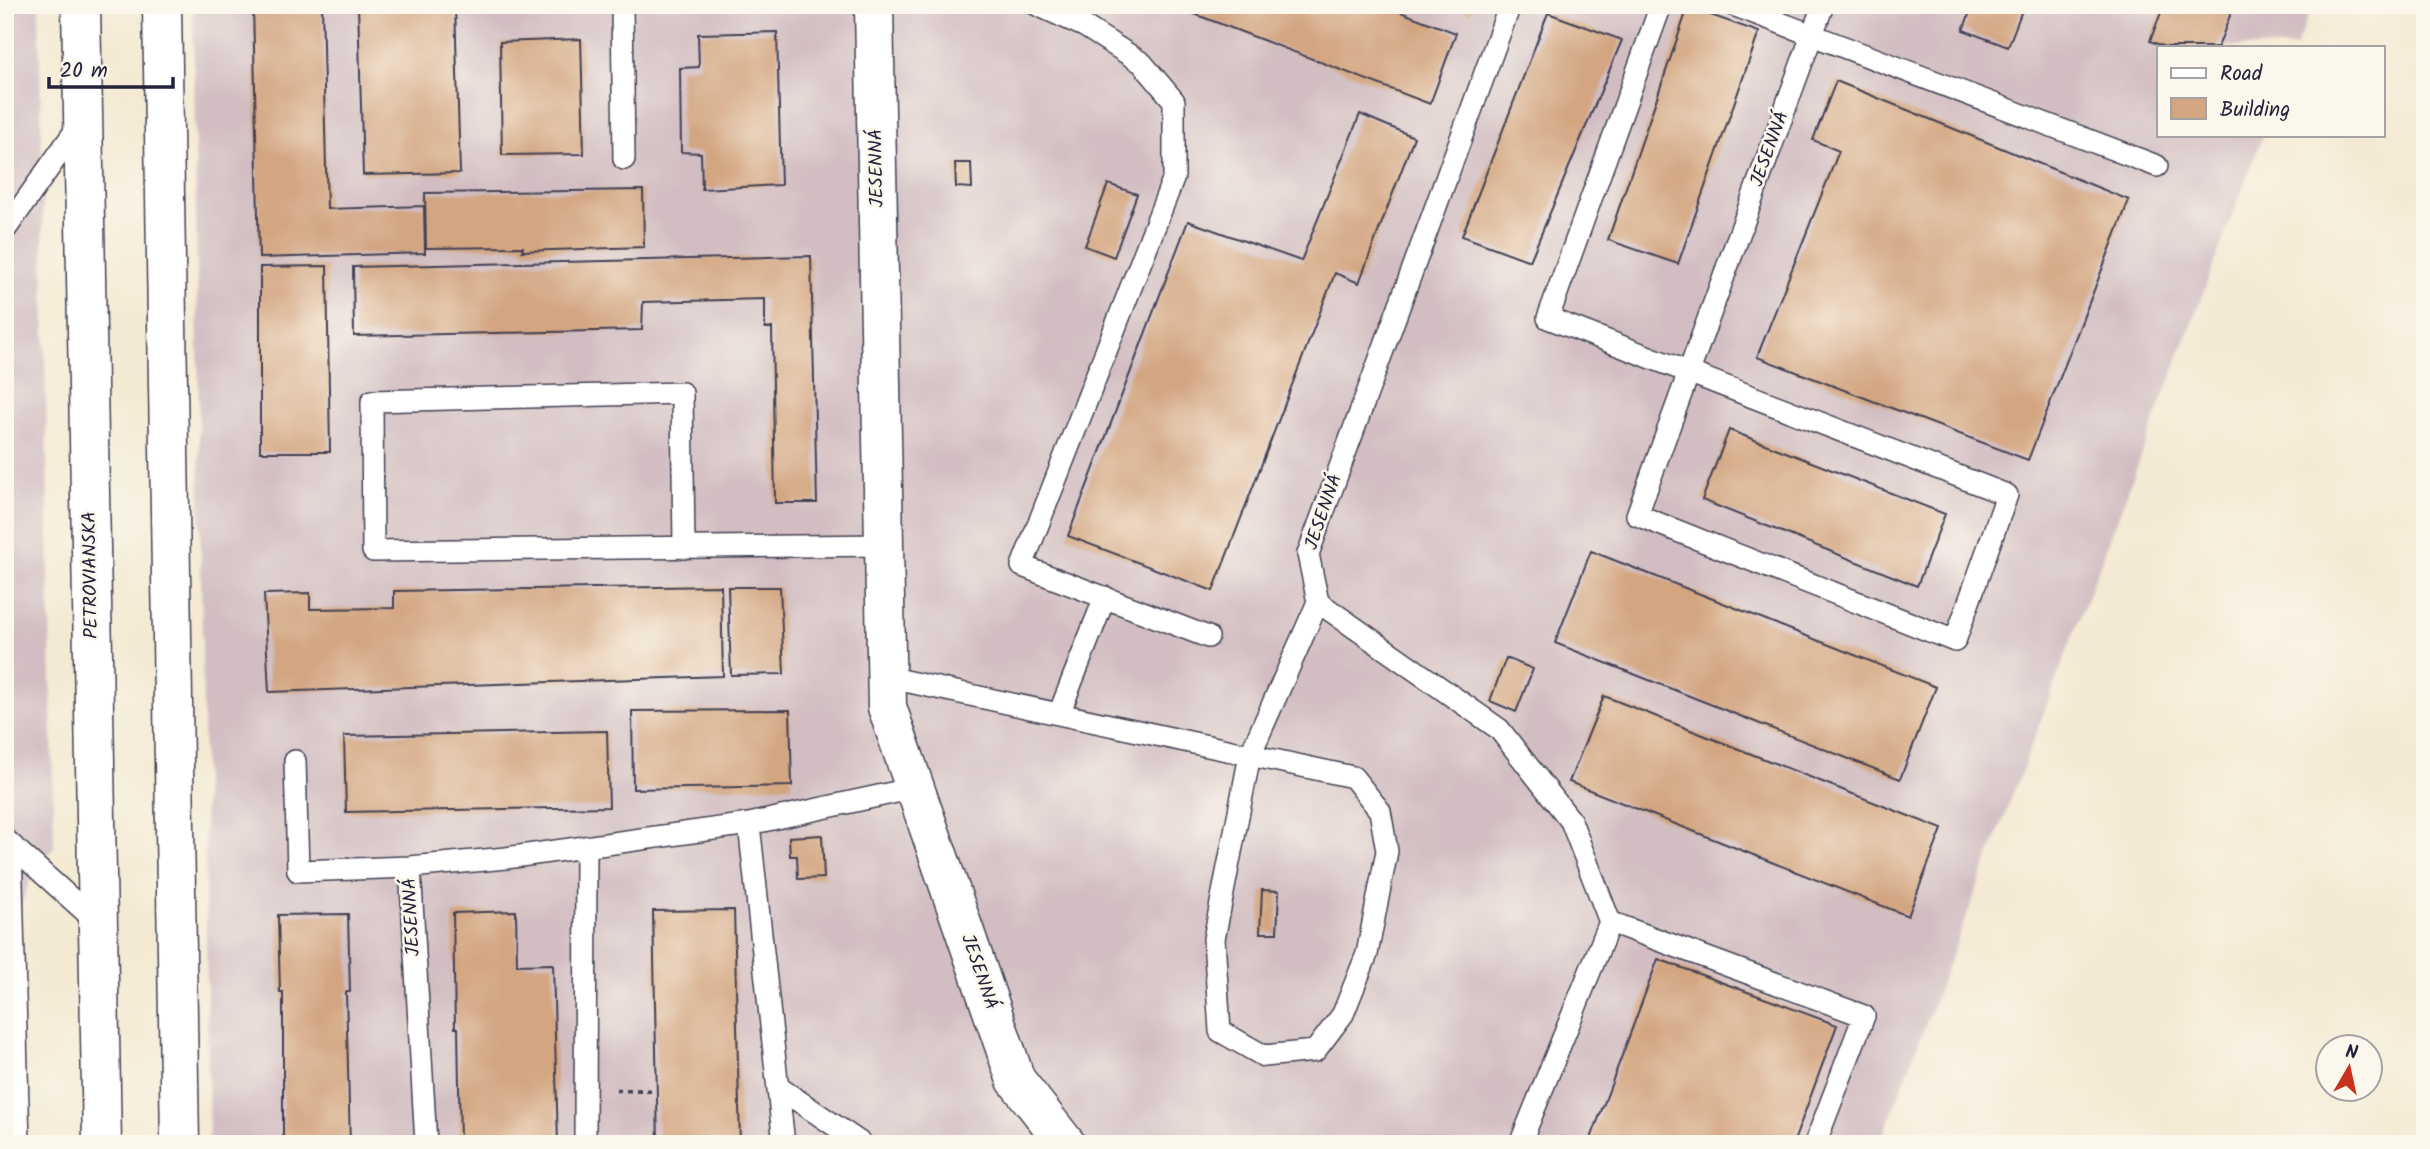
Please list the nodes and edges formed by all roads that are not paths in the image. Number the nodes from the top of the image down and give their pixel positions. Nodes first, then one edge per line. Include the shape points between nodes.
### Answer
1 (81, 5) edge
2 (163, 5) edge
3 (622, 5) edge
4 (874, 5) edge
5 (1037, 5) edge
6 (1510, 5) edge
7 (1661, 5) edge
8 (1733, 5) edge
9 (1822, 5) edge
10 (1812, 35) junction
11 (83, 119) junction
12 (624, 159) dead end
13 (2157, 166) dead end
14 (5, 230) edge
15 (1689, 372) junction
16 (884, 545) junction
17 (684, 548) junction
18 (1105, 597) junction
19 (1318, 602) junction
20 (1208, 637) dead end
21 (886, 677) junction
22 (1059, 714) junction
23 (1250, 755) junction
24 (295, 761) dead end
25 (915, 788) junction
26 (749, 824) junction
27 (8, 842) edge
28 (586, 847) junction
29 (410, 867) junction
30 (1610, 922) junction
31 (98, 923) junction
32 (778, 1087) junction
33 (19, 1144) edge
34 (103, 1144) edge
35 (180, 1144) edge
36 (426, 1144) edge
37 (585, 1144) edge
38 (784, 1144) edge
39 (862, 1144) edge
40 (1066, 1144) edge
41 (1520, 1144) edge
42 (1815, 1144) edge

1 - 11 main road, PETROVIANSKA
2 - 35 main road
3 - 12 lane
4 - 16 main road, JESENNÁ
5 - 18 lane via 1084,26 1142,63 1174,101 1174,177 1022,566
6 - 19 lane, JESENNÁ via 1308,554
7 - 15 lane via 1548,318
8 - 10 lane
9 - 10 lane, JESENNÁ
10 - 13 lane
10 - 15 lane, JESENNÁ
11 - 14 lane
11 - 31 main road, PETROVIANSKA
15 - 15 lane, JESENNÁ via 1637,515 1955,641 2007,495
16 - 17 lane
16 - 21 main road, JESENNÁ
17 - 17 lane via 373,551 372,401 682,393
18 - 20 lane
18 - 22 lane
19 - 23 lane
19 - 30 lane via 1499,729 1571,821
21 - 22 lane
21 - 25 main road, JESENNÁ via 887,707
22 - 23 lane
23 - 23 lane via 1214,939 1220,1031 1264,1056 1315,1051 1343,1014 1367,954 1387,851 1380,811 1353,777
24 - 29 lane via 298,871
25 - 26 lane, JESENNÁ
25 - 40 main road, JESENNÁ via 1016,1080
26 - 28 lane, JESENNÁ
26 - 32 lane
27 - 31 lane
27 - 33 lane
28 - 29 lane, JESENNÁ
28 - 37 lane
29 - 36 lane, JESENNÁ
30 - 41 lane
30 - 42 lane via 1864,1016
31 - 34 main road, PETROVIANSKA
32 - 38 lane
32 - 39 lane

